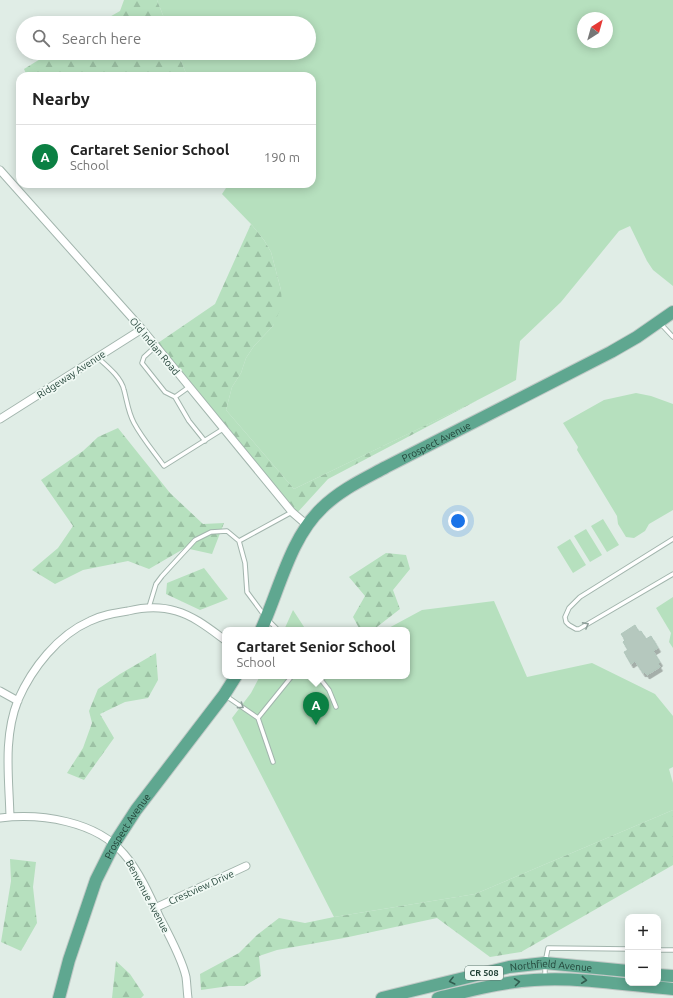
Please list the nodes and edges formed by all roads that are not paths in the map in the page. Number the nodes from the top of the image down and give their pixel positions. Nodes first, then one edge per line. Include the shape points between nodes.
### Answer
1 (0, 170) edge
2 (16, 188) edge
3 (16, 188) edge
4 (673, 312) edge
5 (660, 322) junction
6 (142, 329) junction
7 (673, 338) edge
8 (156, 346) junction
9 (97, 357) junction
10 (189, 387) junction
11 (175, 397) junction
12 (0, 419) edge
13 (224, 429) junction
14 (205, 441) junction
15 (292, 512) junction
16 (307, 525) junction
17 (673, 539) edge
18 (239, 541) junction
19 (673, 574) edge
20 (149, 607) junction
21 (266, 618) junction
22 (262, 627) edge
23 (275, 627) edge
24 (222, 638) edge
25 (234, 679) edge
26 (290, 679) edge
27 (320, 679) edge
28 (0, 691) edge
29 (224, 695) junction
30 (18, 700) junction
31 (336, 707) dead end
32 (258, 718) junction
33 (272, 762) dead end
34 (10, 817) junction
35 (0, 818) edge
36 (114, 844) junction
37 (246, 866) dead end
38 (155, 908) junction
39 (625, 949) edge
40 (661, 950) edge
41 (673, 950) edge
42 (545, 963) junction
43 (625, 971) edge
44 (661, 975) edge
45 (673, 976) edge
46 (545, 979) junction
47 (673, 989) edge
48 (424, 993) edge
49 (444, 997) edge
50 (59, 998) edge
51 (188, 998) edge
52 (382, 998) edge

1 - 3 street, Old Indian Road
2 - 6 street, Old Indian Road
4 - 5 main road, Prospect Avenue
5 - 7 lane
5 - 16 main road, Prospect Avenue via 611,352 359,481 332,499
6 - 8 street, Old Indian Road
6 - 9 street, Ridgeway Avenue
8 - 10 street, Old Indian Road
8 - 11 lane via 144,357 142,363 165,392
9 - 12 street, Ridgeway Avenue
9 - 14 lane via 119,380 134,422 164,466
10 - 11 lane
10 - 13 street, Old Indian Road
11 - 14 lane via 188,422
13 - 14 lane
13 - 15 street, Old Indian Road
15 - 16 street, Old Indian Road
15 - 18 lane
16 - 21 main road, Prospect Avenue
17 -> 19 lane via 580,597 569,608 565,617 566,622 579,629
18 - 20 lane via 227,531 210,532 195,540 156,584
18 - 21 lane via 245,563 247,592
20 - 24 street via 188,615
20 - 30 street via 102,616 74,630 48,654 26,684
21 - 22 main road, Prospect Avenue
21 - 23 lane
25 - 29 main road, Prospect Avenue
26 - 32 lane
27 - 31 lane via 329,690
28 - 30 street
29 -> 32 lane
29 - 36 main road, Prospect Avenue via 136,810
30 - 34 street via 8,743
32 - 33 lane
34 - 35 street, Benvenue Avenue
34 - 36 street, Benvenue Avenue via 45,817 62,820 89,829
36 - 38 street, Benvenue Avenue via 131,864
36 - 50 main road, Prospect Avenue via 96,880
37 - 38 street, Crestview Drive
38 - 51 street, Benvenue Avenue via 183,968
39 - 42 lane via 548,948
40 - 41 lane
42 - 43 main road, Northfield Avenue / CR 508
42 - 46 lane
42 -> 48 main road, Northfield Avenue / CR 508 via 509,966
44 - 45 main road
46 -> 47 main road, Northfield Avenue / CR 508
49 -> 46 main road, Northfield Avenue / CR 508 via 506,983
48 - 52 main road, Northfield Avenue / CR 508

